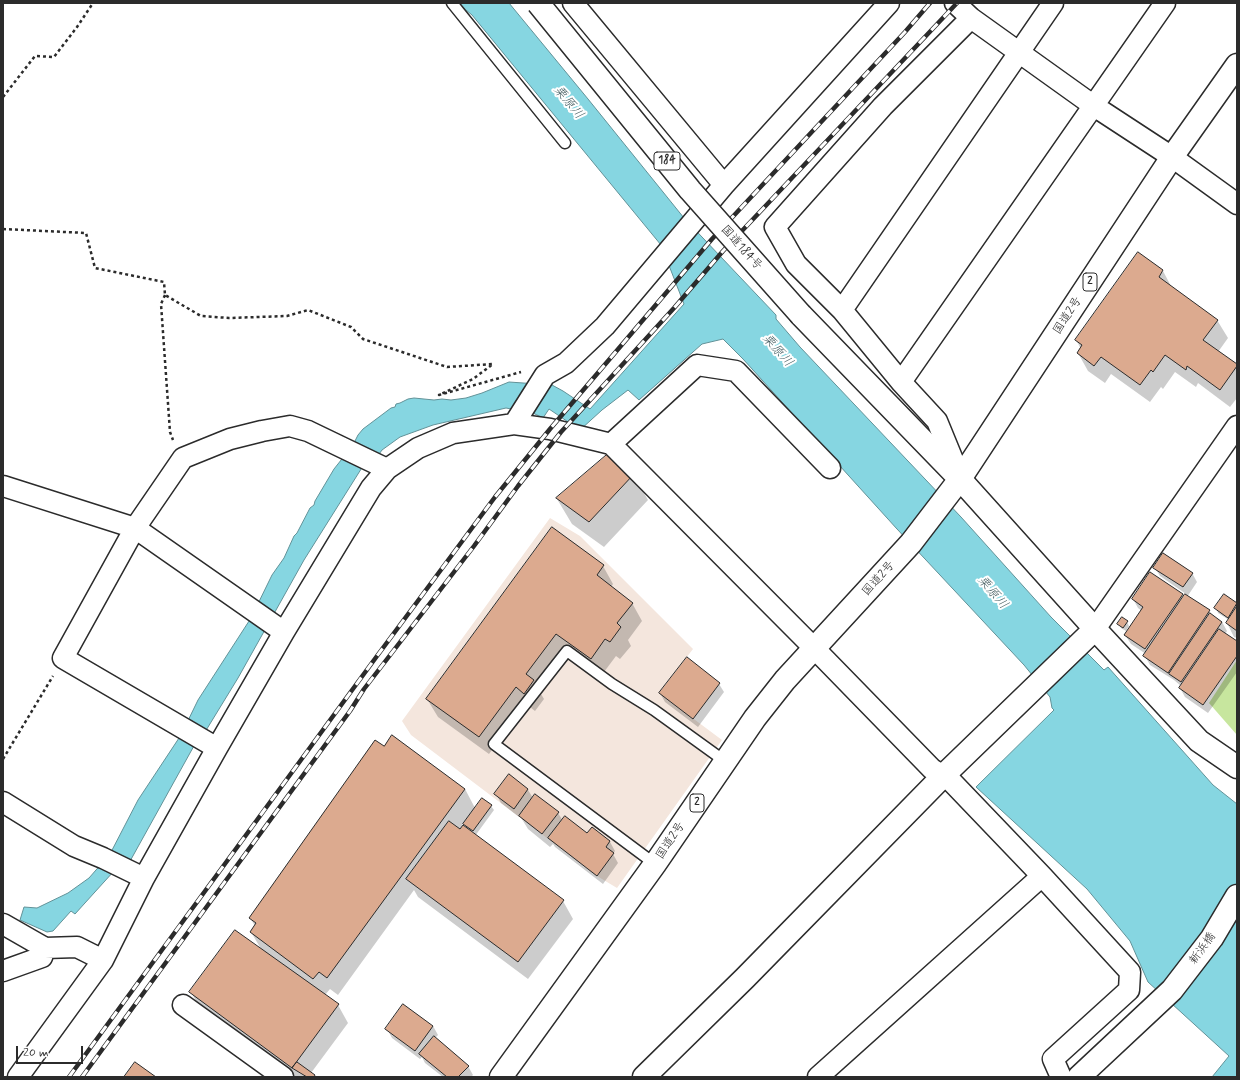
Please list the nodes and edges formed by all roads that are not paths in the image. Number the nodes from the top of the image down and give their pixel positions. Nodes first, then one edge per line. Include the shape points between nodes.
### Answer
1 (452, 3) edge
2 (538, 3) edge
3 (574, 3) edge
4 (889, 3) edge
5 (955, 3) edge
6 (1053, 3) edge
7 (1165, 3) edge
8 (971, 18) junction
9 (1019, 52) junction
10 (1237, 65) edge
11 (1094, 106) junction
12 (565, 143) dead end
13 (1172, 157) junction
14 (720, 190) junction
15 (1237, 204) edge
16 (842, 310) junction
17 (901, 382) junction
18 (518, 418) junction
19 (1237, 426) edge
20 (611, 444) junction
21 (381, 466) junction
22 (830, 468) dead end
23 (960, 479) junction
24 (3, 486) edge
25 (135, 528) junction
26 (278, 628) junction
27 (1088, 636) junction
28 (816, 649) junction
29 (210, 744) junction
30 (726, 762) junction
31 (1237, 767) edge
32 (943, 776) junction
33 (3, 802) edge
34 (655, 864) junction
35 (135, 874) junction
36 (1042, 876) junction
37 (1237, 896) edge
38 (3, 924) edge
39 (45, 948) junction
40 (103, 960) junction
41 (3, 972) edge
42 (183, 1005) dead end
43 (18, 1077) edge
44 (283, 1077) edge
45 (501, 1077) edge
46 (644, 1077) edge
47 (818, 1077) edge
48 (1061, 1077) edge
49 (1079, 1077) edge

1 - 12 lane
2 - 23 main road, 国道184号 / 184, bridge via 690,190 801,315
3 - 14 street
4 - 14 street
5 - 8 street
6 - 9 street
7 - 11 street
8 - 9 street
8 - 16 street via 883,106 775,227 796,264
9 - 11 street
9 - 16 street
10 - 13 main road, 国道2号 / 2
11 - 13 street
11 - 17 street
13 - 15 street
13 - 23 main road, 国道2号 / 2
14 - 18 street via 605,326 566,363 544,378
16 - 17 street
17 - 23 street via 937,421
18 - 20 street
18 - 21 street via 453,434
19 - 27 street
20 - 22 street via 697,365 736,371
20 - 28 street
21 - 25 street via 308,431 290,426 262,430 230,439 182,458
21 - 26 street via 371,488
23 - 27 main road, 国道184号
23 - 28 main road, 国道2号 / 2 via 911,543
24 - 25 street
25 - 26 street
25 - 29 street via 63,658
26 - 29 street
27 - 31 main road, 国道184号 via 1200,741
27 - 32 main road
28 - 30 main road, 国道2号 / 2 via 776,691
28 - 32 street via 932,769
29 - 35 street
30 - 34 main road, 国道2号 / 2
30 - 34 lane via 567,651 494,744
32 - 36 street via 951,781
32 - 46 main road
33 - 35 street via 74,846
34 - 45 main road, 国道2号 / 2
35 - 40 street
36 - 47 street
36 - 48 street via 1130,972 1130,990 1053,1058
37 - 49 main road, 新浜橋 via 1212,938 1172,990
38 - 39 street
39 - 40 street via 77,947
39 - 41 street via 42,957
40 - 43 street
42 - 44 street

